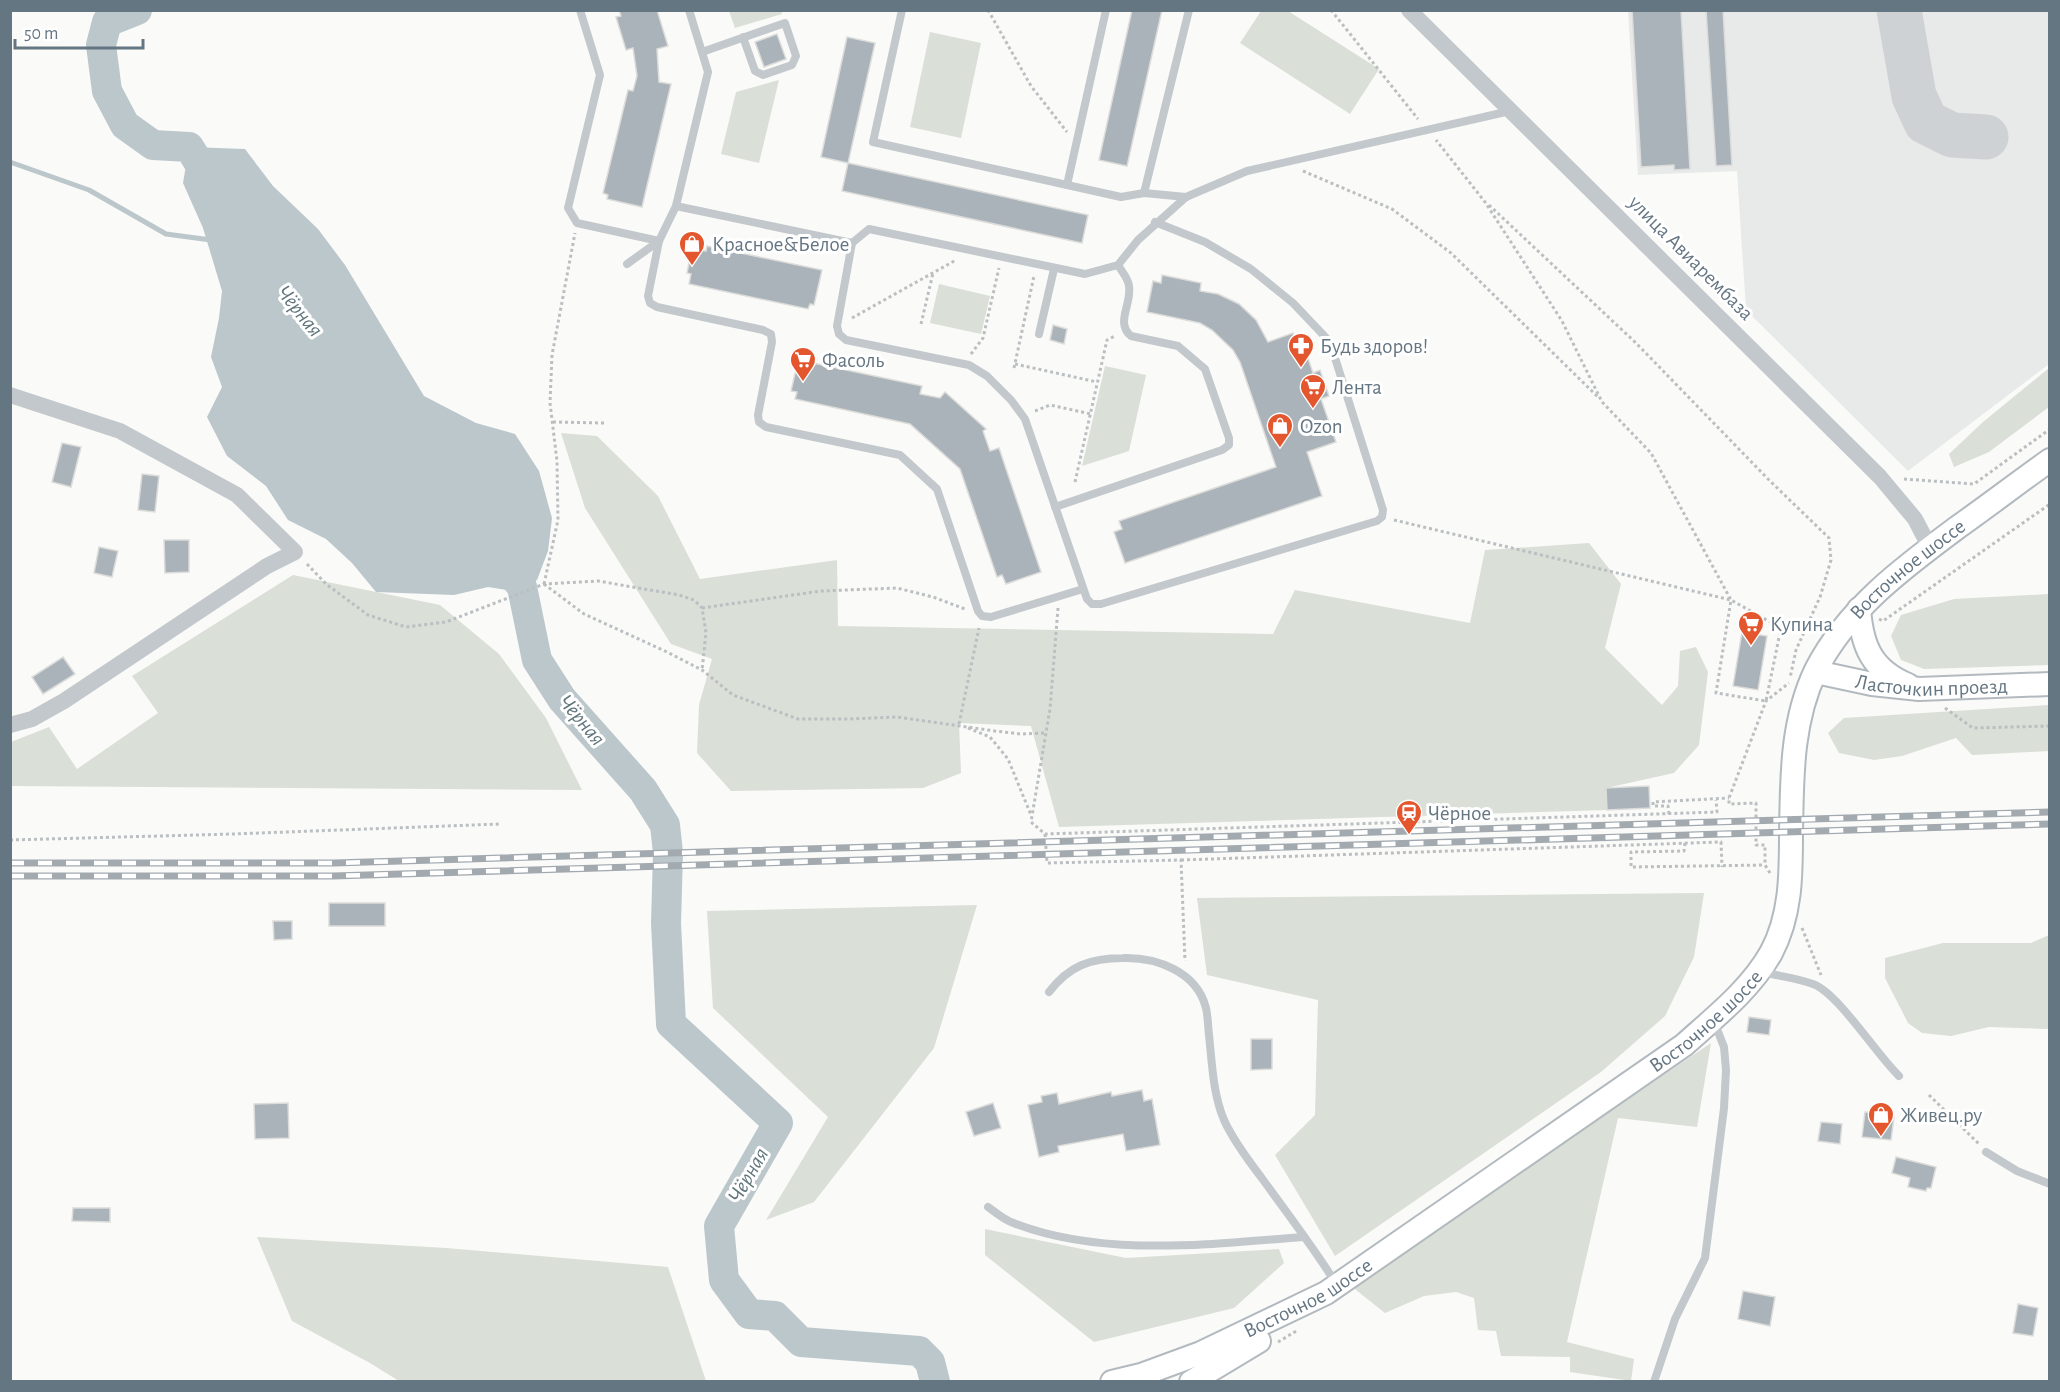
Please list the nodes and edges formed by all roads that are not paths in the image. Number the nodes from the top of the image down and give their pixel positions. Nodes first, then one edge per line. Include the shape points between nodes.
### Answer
1 (580, 10) edge
2 (689, 10) edge
3 (902, 10) edge
4 (1106, 10) edge
5 (1189, 10) edge
6 (1409, 10) edge
7 (743, 37) junction
8 (702, 52) junction
9 (1510, 111) junction
10 (1067, 185) junction
11 (1144, 193) junction
12 (1186, 198) junction
13 (676, 206) junction
14 (1155, 222) junction
15 (659, 241) junction
16 (852, 243) junction
17 (627, 264) dead end
18 (1118, 265) junction
19 (1054, 269) junction
20 (1040, 334) dead end
21 (10, 395) edge
22 (2049, 460) edge
23 (1055, 507) junction
24 (1930, 548) junction
25 (1083, 589) junction
26 (1859, 609) junction
27 (1816, 672) junction
28 (2049, 684) edge
29 (1919, 689) junction
30 (10, 725) edge
31 (1759, 971) junction
32 (1048, 992) dead end
33 (1713, 1019) junction
34 (1899, 1076) dead end
35 (1986, 1152) road end
36 (2049, 1184) edge
37 (988, 1207) dead end
38 (1303, 1237) junction
39 (1338, 1286) junction
40 (1309, 1303) junction
41 (1113, 1382) edge
42 (1191, 1382) edge
43 (1654, 1382) edge

1 - 15 lane via 600,75 568,208 577,223
2 - 8 lane
3 - 10 lane via 873,142
4 - 10 lane
5 - 11 lane
6 - 9 street, улица Авиарембаза
7 - 7 lane via 785,23 796,56 792,65 763,75 755,71
7 - 8 lane
8 - 13 lane via 708,72
9 - 12 lane via 1246,171
9 - 24 street, улица Авиарембаза via 1880,477 1915,519
10 - 11 lane via 1121,198
11 - 12 lane
12 - 14 lane
13 - 15 lane
13 - 16 lane
14 - 18 lane
14 - 25 lane via 1205,242 1251,269 1293,303 1330,342 1382,517 1101,604 1092,604
15 - 17 lane
15 - 25 lane via 650,303 771,334 759,422 766,427 900,454 937,489 982,616 991,617
16 - 19 lane via 868,229
16 - 23 lane via 837,326 839,334 846,340 964,364 987,376 1025,420
18 - 19 lane via 1085,274
18 - 23 lane via 1130,294 1125,331 1131,336 1178,346 1205,369 1229,445
19 - 20 lane
21 - 30 street via 120,431 237,495 295,552 267,566 64,701 32,719
22 - 24 main road, Восточное шоссе
23 - 25 lane
24 - 26 main road, Восточное шоссе
26 - 27 main road, Восточное шоссе
26 - 29 main road via 1868,652 1882,671
27 - 29 main road, Ласточкин проезд
27 - 31 main road, Восточное шоссе via 1803,704 1794,744 1782,888 1785,920
28 - 29 main road, Ласточкин проезд
31 - 33 main road, Восточное шоссе
31 - 34 lane via 1814,984 1829,993
32 - 38 lane via 1069,970 1105,959 1156,962 1192,982 1206,1008 1213,1078 1224,1120
33 - 39 main road, Восточное шоссе via 1684,1045
33 - 43 lane via 1724,1047 1726,1070 1705,1258 1675,1319
35 - 36 lane
37 - 38 lane via 1009,1221 1037,1230 1104,1242 1189,1245
38 - 39 lane
39 - 40 main road, Восточное шоссе
40 - 41 main road, Восточное шоссе via 1201,1353
40 - 42 main road via 1288,1323

